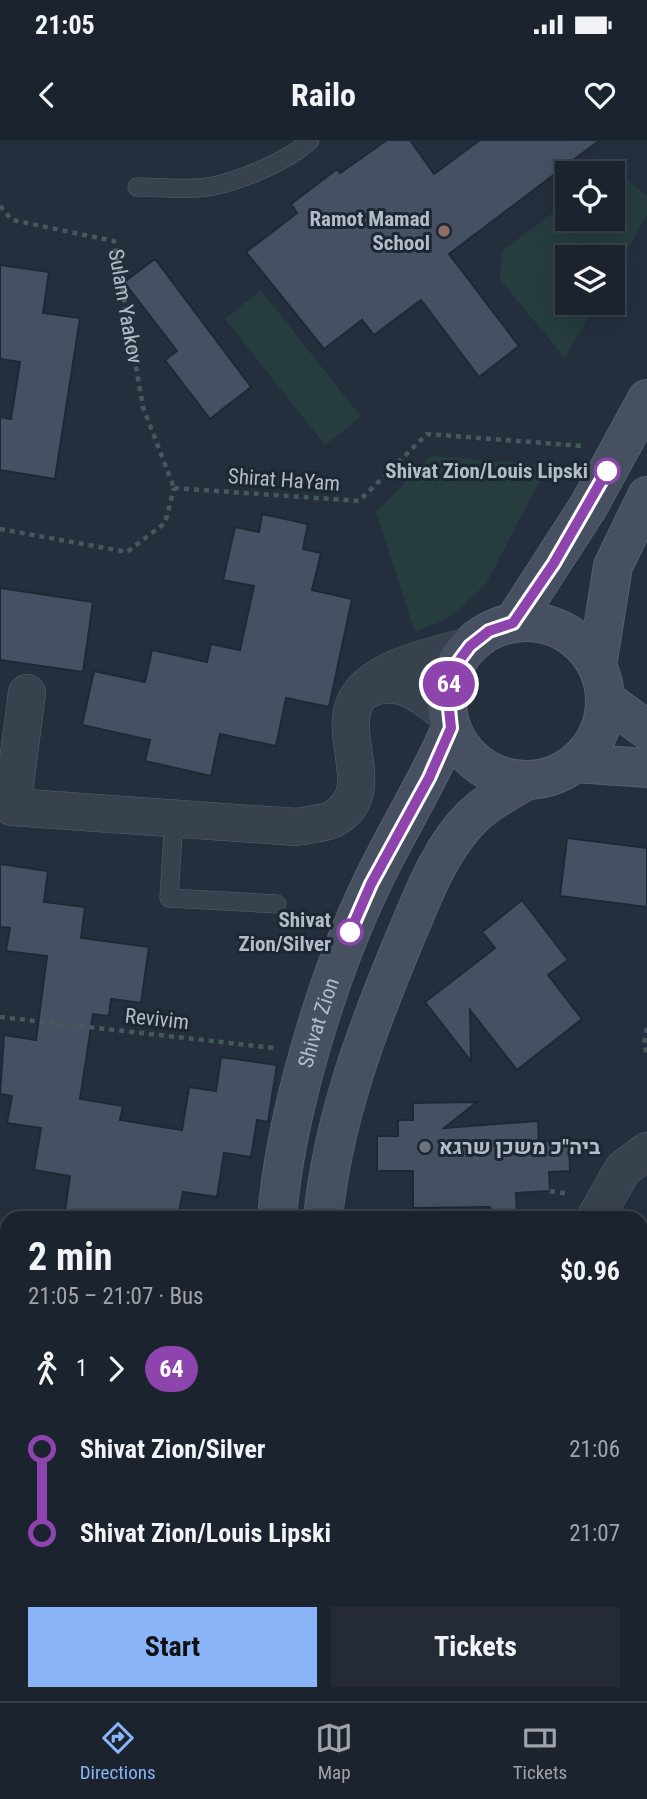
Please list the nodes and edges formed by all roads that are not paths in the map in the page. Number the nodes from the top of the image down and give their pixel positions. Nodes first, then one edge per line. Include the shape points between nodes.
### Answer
1 (310, 140) edge
2 (137, 187) dead end
3 (647, 399) edge
4 (647, 496) edge
5 (513, 623) junction
6 (470, 646) junction
7 (601, 682) junction
8 (27, 693) dead end
9 (362, 694) junction
10 (449, 721) junction
11 (647, 730) edge
12 (575, 763) junction
13 (647, 768) edge
14 (525, 780) junction
15 (174, 818) junction
16 (277, 904) dead end
17 (647, 1151) edge
18 (278, 1211) edge
19 (324, 1211) edge
20 (599, 1211) edge

1 - 2 lane via 236,179 200,188
3 - 5 street via 561,552
4 - 7 street via 613,566
5 - 6 street via 489,631
5 - 7 street via 538,623 562,631 582,645
6 - 9 street via 396,669
6 - 10 street via 455,666 447,690
7 - 11 street
7 - 12 street via 602,723 592,745
8 - 15 street via 12,807
9 - 10 street via 383,685 408,687
9 - 15 street via 354,706 358,776 352,801 332,819 296,827
10 - 14 street via 462,749 480,766 501,777
10 - 18 street, Shivat Zion via 429,778 350,933 311,1052 292,1126
12 - 13 street
12 - 14 street via 551,776
14 - 19 street via 473,816 429,883 359,1052 343,1104
15 - 16 lane via 169,898
17 - 20 street via 623,1169

